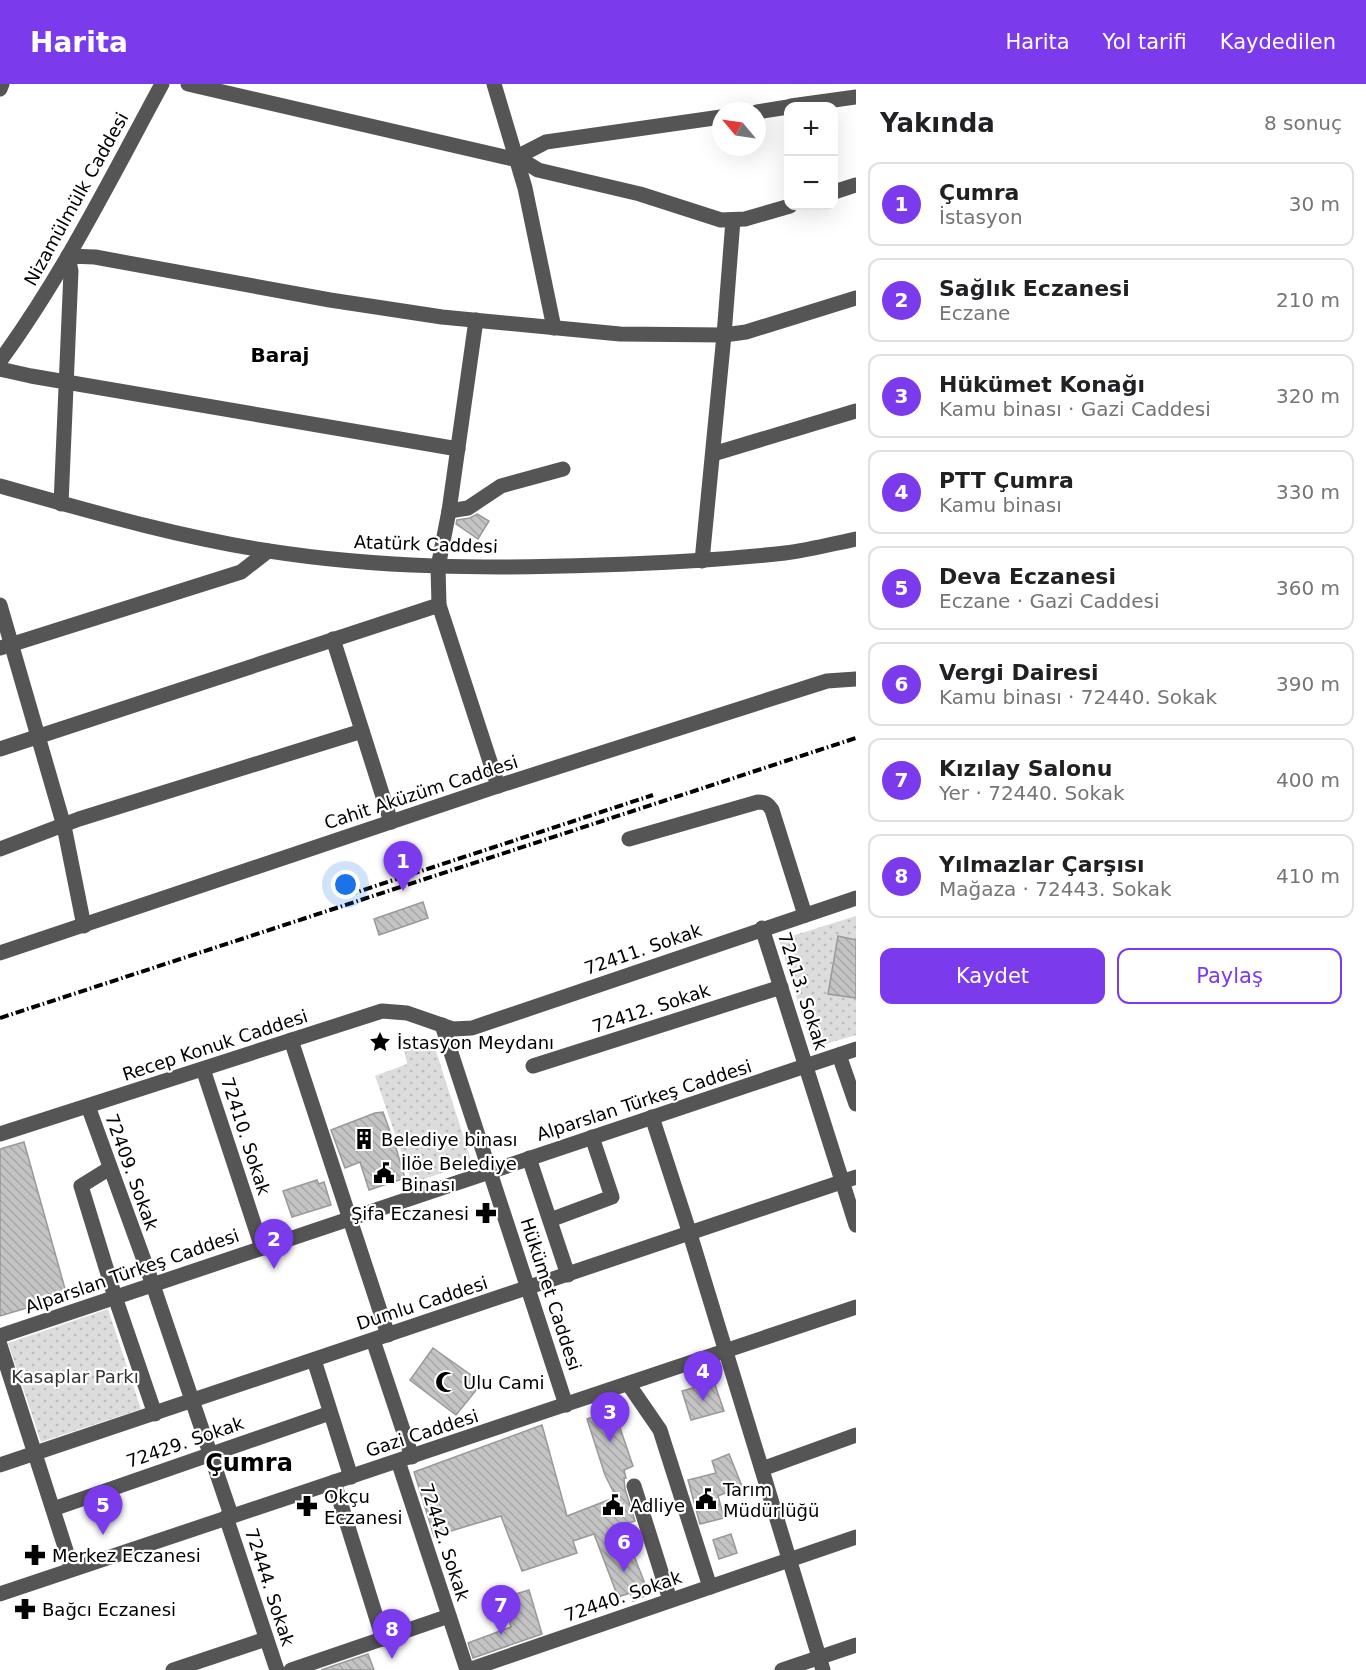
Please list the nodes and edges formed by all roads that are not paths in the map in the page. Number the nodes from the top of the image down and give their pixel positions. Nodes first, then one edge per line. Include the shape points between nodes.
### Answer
1 (2, 84) edge
2 (162, 84) edge
3 (190, 84) edge
4 (494, 84) edge
5 (0, 89) edge
6 (856, 97) edge
7 (823, 102) edge
8 (784, 108) edge
9 (766, 110) edge
10 (712, 118) edge
11 (517, 157) junction
12 (856, 185) edge
13 (838, 191) edge
14 (784, 208) edge
15 (733, 220) junction
16 (68, 256) junction
17 (856, 298) edge
18 (476, 320) junction
19 (554, 328) junction
20 (724, 335) junction
21 (0, 361) edge
22 (0, 369) edge
23 (66, 382) junction
24 (856, 411) edge
25 (458, 449) junction
26 (713, 454) junction
27 (563, 469) dead end
28 (0, 486) edge
29 (61, 504) junction
30 (449, 511) junction
31 (856, 539) edge
32 (268, 551) junction
33 (702, 561) junction
34 (438, 567) junction
35 (0, 605) edge
36 (439, 605) junction
37 (333, 639) junction
38 (5, 646) edge
39 (856, 679) edge
40 (362, 731) junction
41 (38, 736) junction
42 (0, 749) edge
43 (498, 786) junction
44 (391, 822) junction
45 (64, 826) junction
46 (629, 839) dead end
47 (0, 849) edge
48 (856, 898) edge
49 (805, 915) junction
50 (84, 926) junction
51 (762, 928) junction
52 (0, 953) edge
53 (781, 987) junction
54 (442, 1024) junction
55 (291, 1040) junction
56 (856, 1049) edge
57 (840, 1055) junction
58 (533, 1066) dead end
59 (806, 1066) junction
60 (203, 1069) junction
61 (856, 1104) edge
62 (88, 1106) junction
63 (652, 1117) junction
64 (0, 1134) edge
65 (592, 1137) junction
66 (529, 1158) junction
67 (110, 1168) junction
68 (489, 1172) junction
69 (849, 1179) edge
70 (349, 1219) junction
71 (550, 1220) junction
72 (856, 1225) edge
73 (690, 1234) junction
74 (262, 1248) junction
75 (568, 1275) junction
76 (153, 1285) junction
77 (528, 1288) junction
78 (115, 1297) junction
79 (856, 1307) edge
80 (0, 1336) edge
81 (381, 1337) junction
82 (0, 1345) edge
83 (725, 1352) junction
84 (314, 1360) junction
85 (629, 1385) junction
86 (193, 1401) junction
87 (566, 1405) junction
88 (330, 1413) junction
89 (154, 1414) junction
90 (856, 1436) edge
91 (35, 1454) junction
92 (210, 1454) junction
93 (405, 1459) junction
94 (0, 1466) edge
95 (762, 1469) junction
96 (351, 1477) junction
97 (334, 1482) junction
98 (634, 1486) dead end
99 (53, 1509) junction
100 (228, 1516) junction
101 (856, 1537) edge
102 (790, 1560) junction
103 (72, 1569) junction
104 (710, 1587) junction
105 (0, 1594) edge
106 (670, 1600) junction
107 (449, 1616) junction
108 (267, 1639) junction
109 (383, 1639) junction
110 (856, 1645) edge
111 (821, 1664) edge
112 (173, 1670) edge
113 (277, 1670) edge
114 (291, 1670) edge
115 (467, 1670) edge
116 (782, 1670) edge

1 - 5 street
2 - 16 street, Nizamülmülk Caddesi
3 - 11 street
4 - 11 street
6 - 7 street
8 - 9 street
10 - 11 street via 546,142
11 - 15 street via 538,170
11 - 19 street
12 - 13 street
14 - 15 street
15 - 20 street
16 - 18 street via 95,257 330,300
16 - 21 street, Nizamülmülk Caddesi
16 - 23 street via 71,270
17 - 20 street via 746,332
18 - 19 street
18 - 25 street
19 - 20 street via 620,334
20 - 26 street
22 - 23 street
23 - 25 street
23 - 29 street
24 - 26 street
25 - 30 street
26 - 33 street
27 - 30 street via 501,486 468,508
28 - 29 street, Atatürk Caddesi
29 - 32 street, Atatürk Caddesi
30 - 34 street
31 - 33 street, Atatürk Caddesi via 788,552
32 - 34 street, Atatürk Caddesi
32 - 38 street via 241,572
33 - 34 street, Atatürk Caddesi
34 - 36 street
35 - 38 street
36 - 37 street
36 - 43 street
37 - 40 street
37 - 41 street
38 - 41 street
39 - 43 street, Cahit Aküzüm Caddesi via 827,681
40 - 44 street
40 - 45 street
41 - 42 street
41 - 45 street
43 - 44 street, Cahit Aküzüm Caddesi
44 - 50 street, Cahit Aküzüm Caddesi
45 - 47 street
45 - 50 street
46 - 49 street via 764,802 772,810
48 - 49 street, 72411. Sokak
49 - 51 street, 72411. Sokak
50 - 52 street, Cahit Aküzüm Caddesi
51 - 53 street, 72413. Sokak
51 - 54 street, 72411. Sokak via 472,1028 453,1029
53 - 58 street, 72412. Sokak
53 - 59 street, 72413. Sokak
54 - 55 street, Recep Konuk Caddesi via 407,1012 382,1011
54 - 68 street, Hükümet Caddesi
55 - 60 street, Recep Konuk Caddesi
55 - 70 street, 72442. Sokak
56 - 57 street, Alparslan Türkeş Caddesi
57 - 59 street, Alparslan Türkeş Caddesi
57 - 61 street
59 - 63 street, Alparslan Türkeş Caddesi
59 - 69 street, 72413. Sokak
60 - 62 street, Recep Konuk Caddesi
60 - 74 street, 72410. Sokak
62 - 64 street, Recep Konuk Caddesi
62 - 67 street, 72409. Sokak
63 - 65 street, Alparslan Türkeş Caddesi
63 - 73 street
65 - 66 street, Alparslan Türkeş Caddesi
65 - 71 street via 612,1197
66 - 68 street, Alparslan Türkeş Caddesi
66 - 71 street
67 - 76 street, 72409. Sokak
67 - 78 street via 81,1186
68 - 70 street, Alparslan Türkeş Caddesi
68 - 77 street, Hükümet Caddesi
69 - 72 street, 72413. Sokak
69 - 73 street, Dumlu Caddesi
70 - 74 street, Alparslan Türkeş Caddesi
70 - 81 street, 72442. Sokak
71 - 75 street
73 - 75 street, Dumlu Caddesi
73 - 83 street
74 - 76 street, Alparslan Türkeş Caddesi
75 - 77 street, Dumlu Caddesi
76 - 78 street, Alparslan Türkeş Caddesi
76 - 86 street, 72409. Sokak
77 - 81 street, Dumlu Caddesi
77 - 87 street, Hükümet Caddesi
78 - 80 street, Alparslan Türkeş Caddesi
78 - 89 street
79 - 83 street, Gazi Caddesi
81 - 84 street, Dumlu Caddesi
81 - 93 street, 72442. Sokak
82 - 91 street
83 - 85 street, Gazi Caddesi
83 - 95 street
84 - 86 street, Dumlu Caddesi
84 - 88 street
85 - 87 street, Gazi Caddesi
85 - 104 street via 660,1430
86 - 89 street, Dumlu Caddesi
86 - 92 street, 72444. Sokak
87 - 93 street, Gazi Caddesi
88 - 92 street, 72429. Sokak
88 - 96 street
89 - 91 street, Dumlu Caddesi
90 - 95 street
91 - 94 street, Dumlu Caddesi
91 - 99 street
92 - 99 street, 72429. Sokak
92 - 100 street, 72444. Sokak
93 - 96 street, Gazi Caddesi
93 - 107 street, 72442. Sokak
95 - 102 street
96 - 97 street, Gazi Caddesi
97 - 100 street, Gazi Caddesi
97 - 109 street
98 - 106 street
99 - 103 street
100 - 103 street, Gazi Caddesi
100 - 108 street, 72444. Sokak
101 - 102 street, 72440. Sokak
102 - 104 street, 72440. Sokak
102 - 111 street
103 - 105 street, Gazi Caddesi
104 - 106 street, 72440. Sokak
106 - 115 street, 72440. Sokak
107 - 109 street
107 - 115 street, 72442. Sokak
108 - 112 street
108 - 113 street, 72444. Sokak
109 - 114 street
110 - 111 street
111 - 116 street

